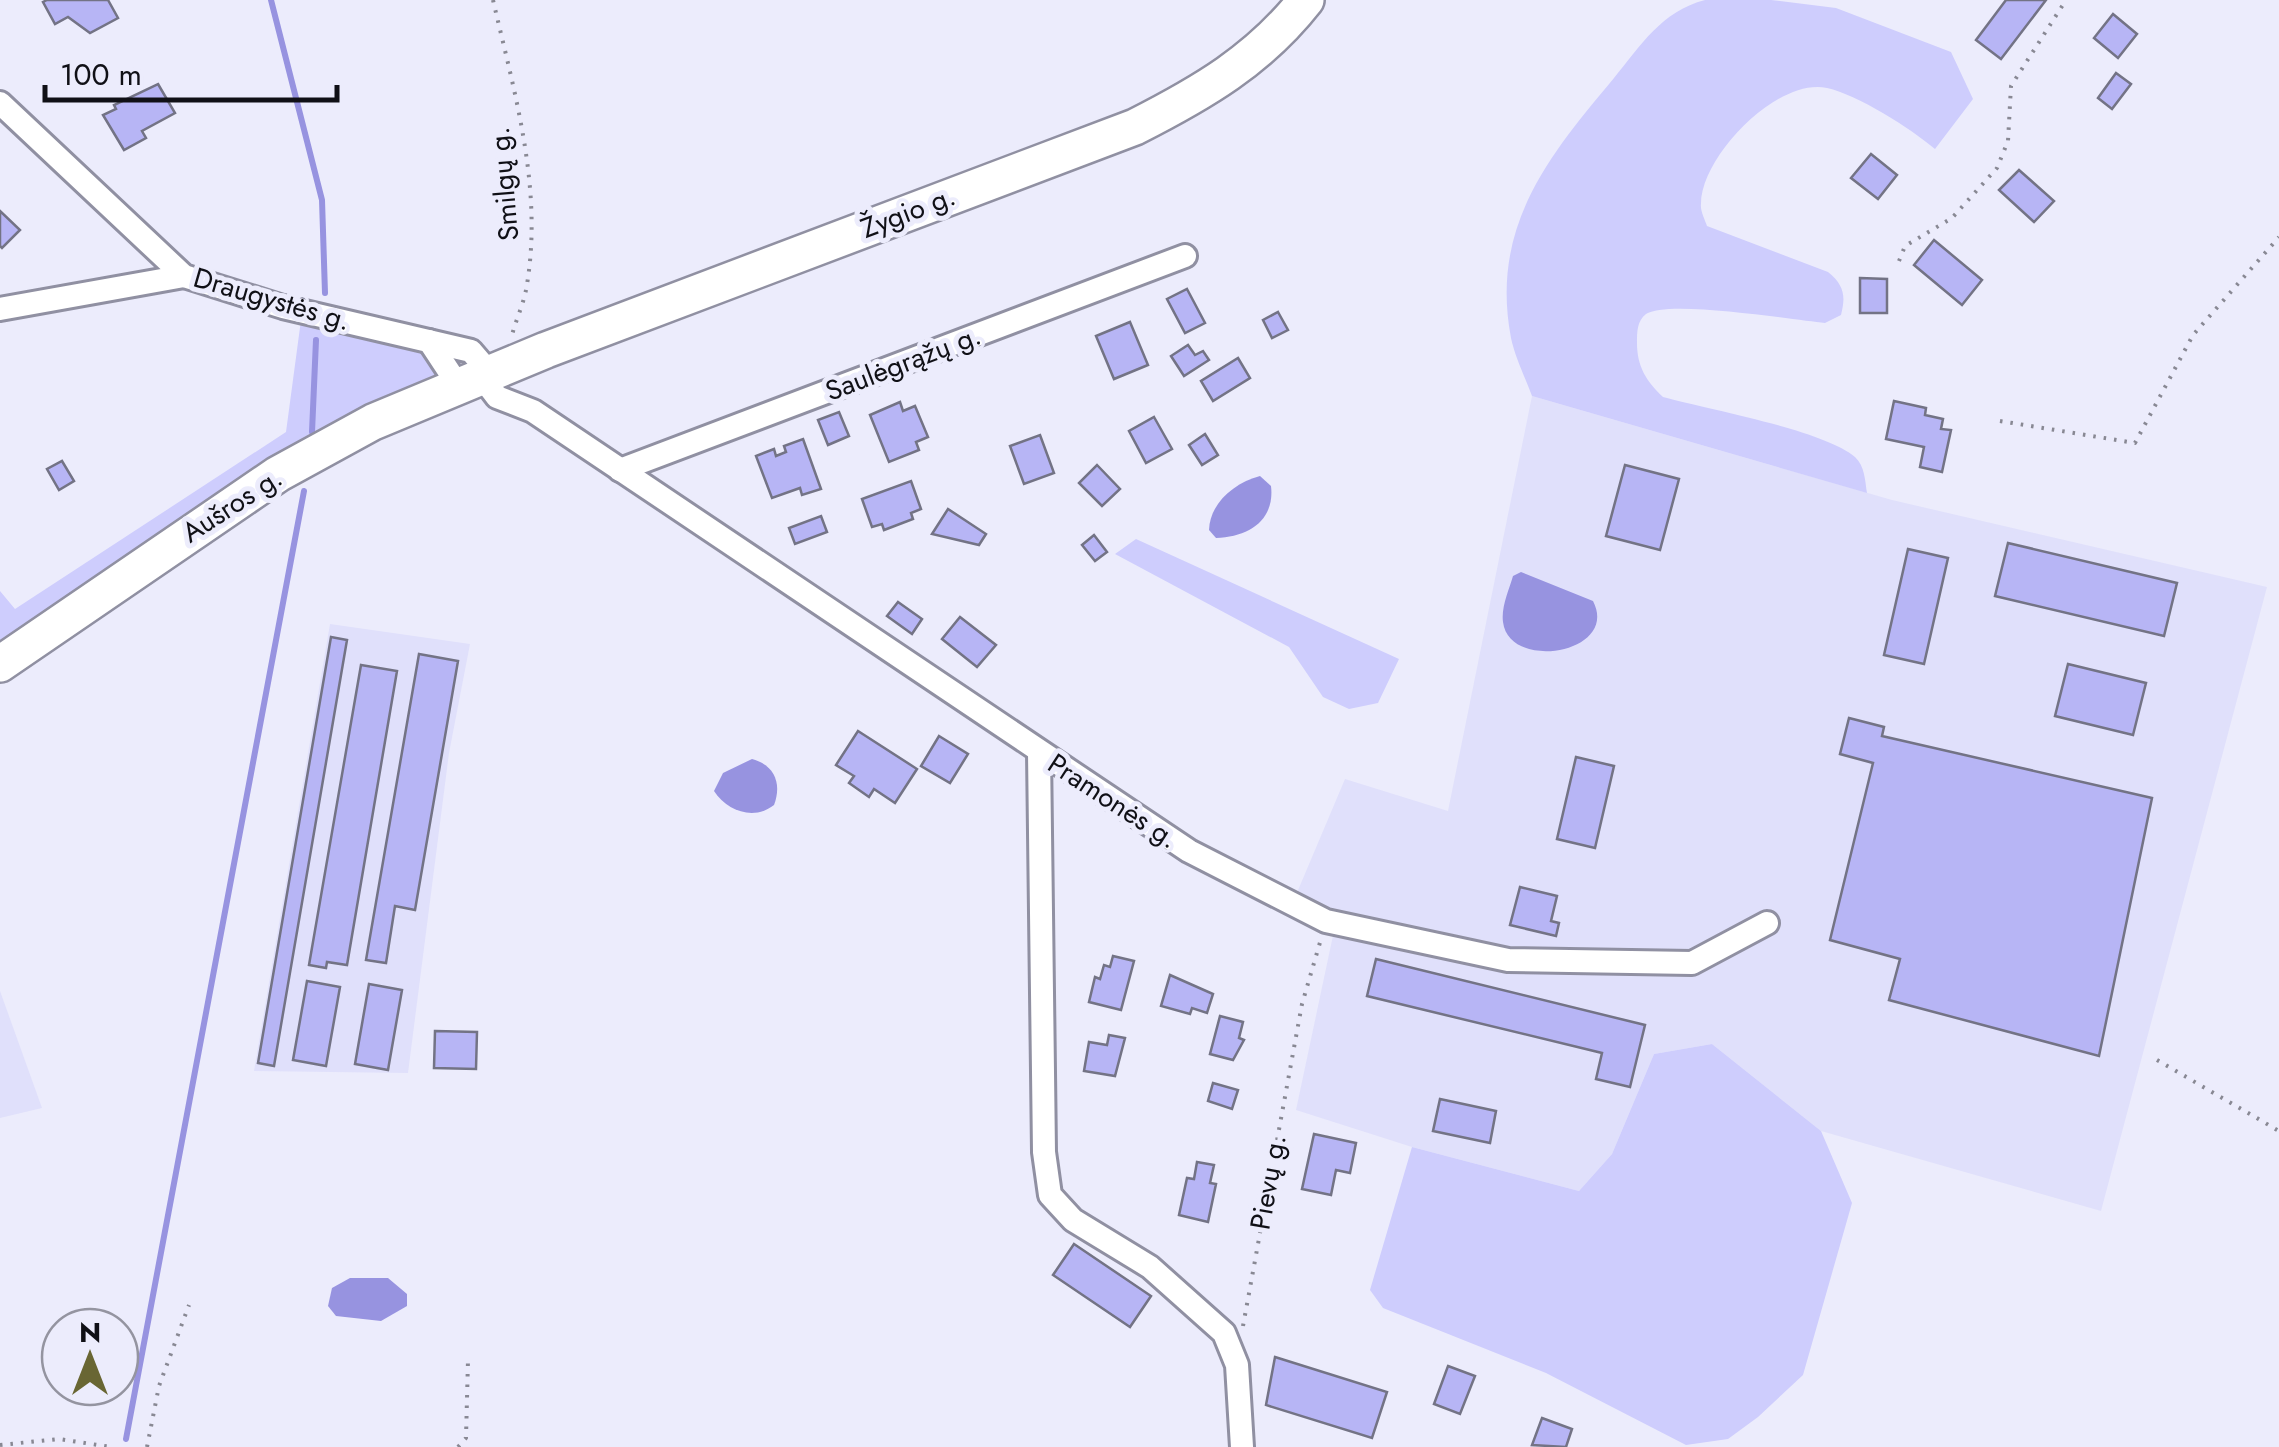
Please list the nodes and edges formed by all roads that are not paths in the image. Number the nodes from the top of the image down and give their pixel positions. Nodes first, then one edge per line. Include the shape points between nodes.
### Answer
1 (1306, 0) edge
2 (0, 103) edge
3 (1185, 256) dead end
4 (184, 276) junction
5 (0, 310) edge
6 (429, 341) junction
7 (484, 374) junction
8 (532, 410) junction
9 (620, 470) junction
10 (0, 664) edge
11 (1039, 752) junction
12 (1767, 923) dead end
13 (1242, 1447) edge

1 - 7 main road, Žygio g. via 1246,64 1136,128
2 - 4 street, Draugystės g.
3 - 9 street, Saulėgrąžų g.
4 - 5 street
4 - 6 street, Draugystės g.
6 - 7 street
6 - 7 street, Draugystės g. via 471,351
7 - 8 street
7 - 8 street, Pramonės g. via 498,397
7 - 10 main road, Aušros g. via 373,422 278,474
8 - 9 street, Pramonės g.
9 - 11 street, Pramonės g.
11 - 12 street, Pramonės g. via 1189,851 1326,922 1508,960 1692,962
11 - 13 street via 1050,1196 1072,1220 1150,1266 1224,1334 1236,1366

